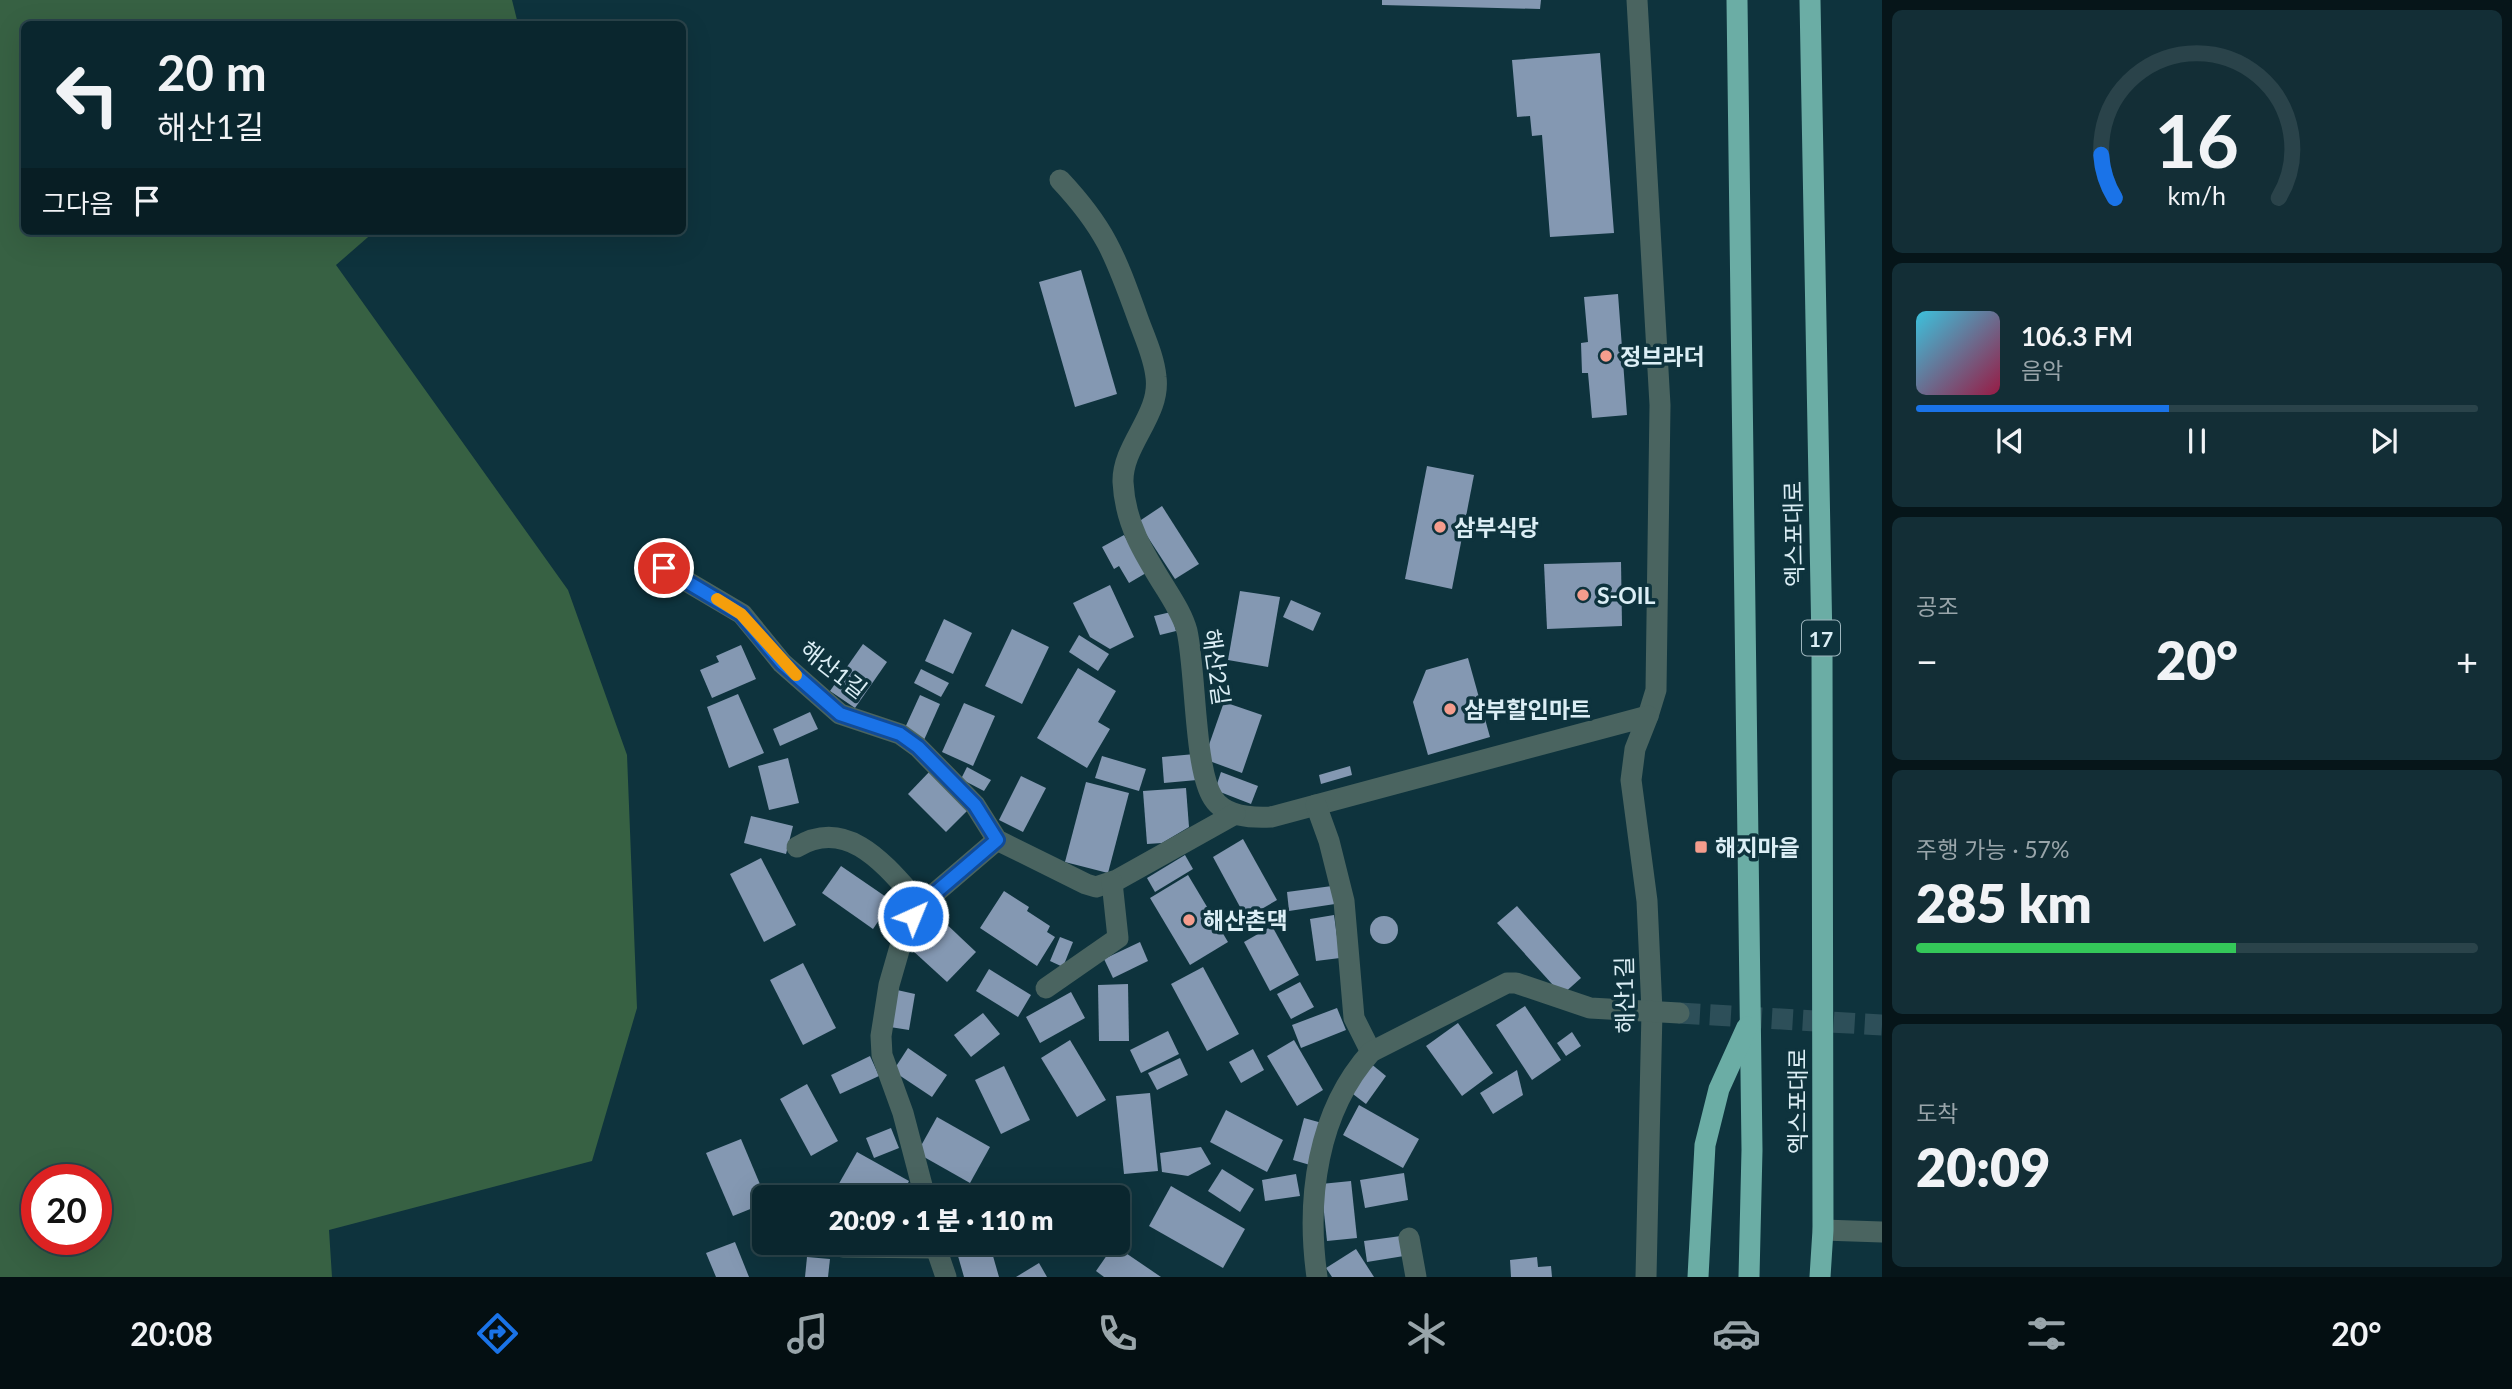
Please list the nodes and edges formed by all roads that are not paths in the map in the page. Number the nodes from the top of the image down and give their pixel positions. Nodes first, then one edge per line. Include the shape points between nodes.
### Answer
1 (1637, 0) edge
2 (1737, 0) edge
3 (1810, 0) edge
4 (1060, 180) dead end
5 (664, 568) dead end
6 (1648, 716) junction
7 (1316, 805) junction
8 (1235, 814) junction
9 (997, 840) junction
10 (797, 847) dead end
11 (1112, 883) junction
12 (921, 905) junction
13 (1046, 988) dead end
14 (1652, 1012) junction
15 (1679, 1013) tunnel mouth
16 (1751, 1018) junction
17 (1371, 1052) junction
18 (922, 1185) edge
19 (1823, 1230) junction
20 (1882, 1232) edge
21 (1409, 1238) dead end
22 (938, 1255) edge
23 (946, 1277) edge
24 (1317, 1277) edge
25 (1416, 1277) edge
26 (1646, 1277) edge
27 (1698, 1277) edge
28 (1749, 1277) edge
29 (1820, 1277) edge

1 - 6 street, 해산1길 via 1660,405 1656,690
2 - 16 highway, 엑스포대로
3 - 19 highway, 엑스포대로 / 17 via 1822,643
4 - 8 street, 해산2길 via 1090,212 1117,259 1152,358 1157,388 1126,464 1125,500 1132,533 1174,601 1187,632 1208,787 1219,805
5 - 9 street, 해산1길 via 741,614 782,663 840,714 900,734 918,747 975,805
6 - 7 street
6 - 14 street, 해산1길 via 1635,748 1631,780 1647,901
7 - 8 street via 1271,817
7 - 17 street via 1344,901 1354,1018
8 - 11 street
9 - 11 street via 1086,884
9 - 12 street
10 - 12 street via 810,839 828,837 859,844
11 - 13 street via 1118,938
12 - 18 street via 897,950 881,1036 882,1055
14 - 15 street
14 - 17 street via 1575,1005 1507,983
14 - 26 street, 해산1길
16 - 27 highway via 1719,1089 1705,1145
16 - 28 highway, 엑스포대로
17 - 24 street via 1339,1097 1325,1136 1311,1215
19 - 20 street
19 - 29 highway, 엑스포대로 / 17
21 - 25 street
22 - 23 street

